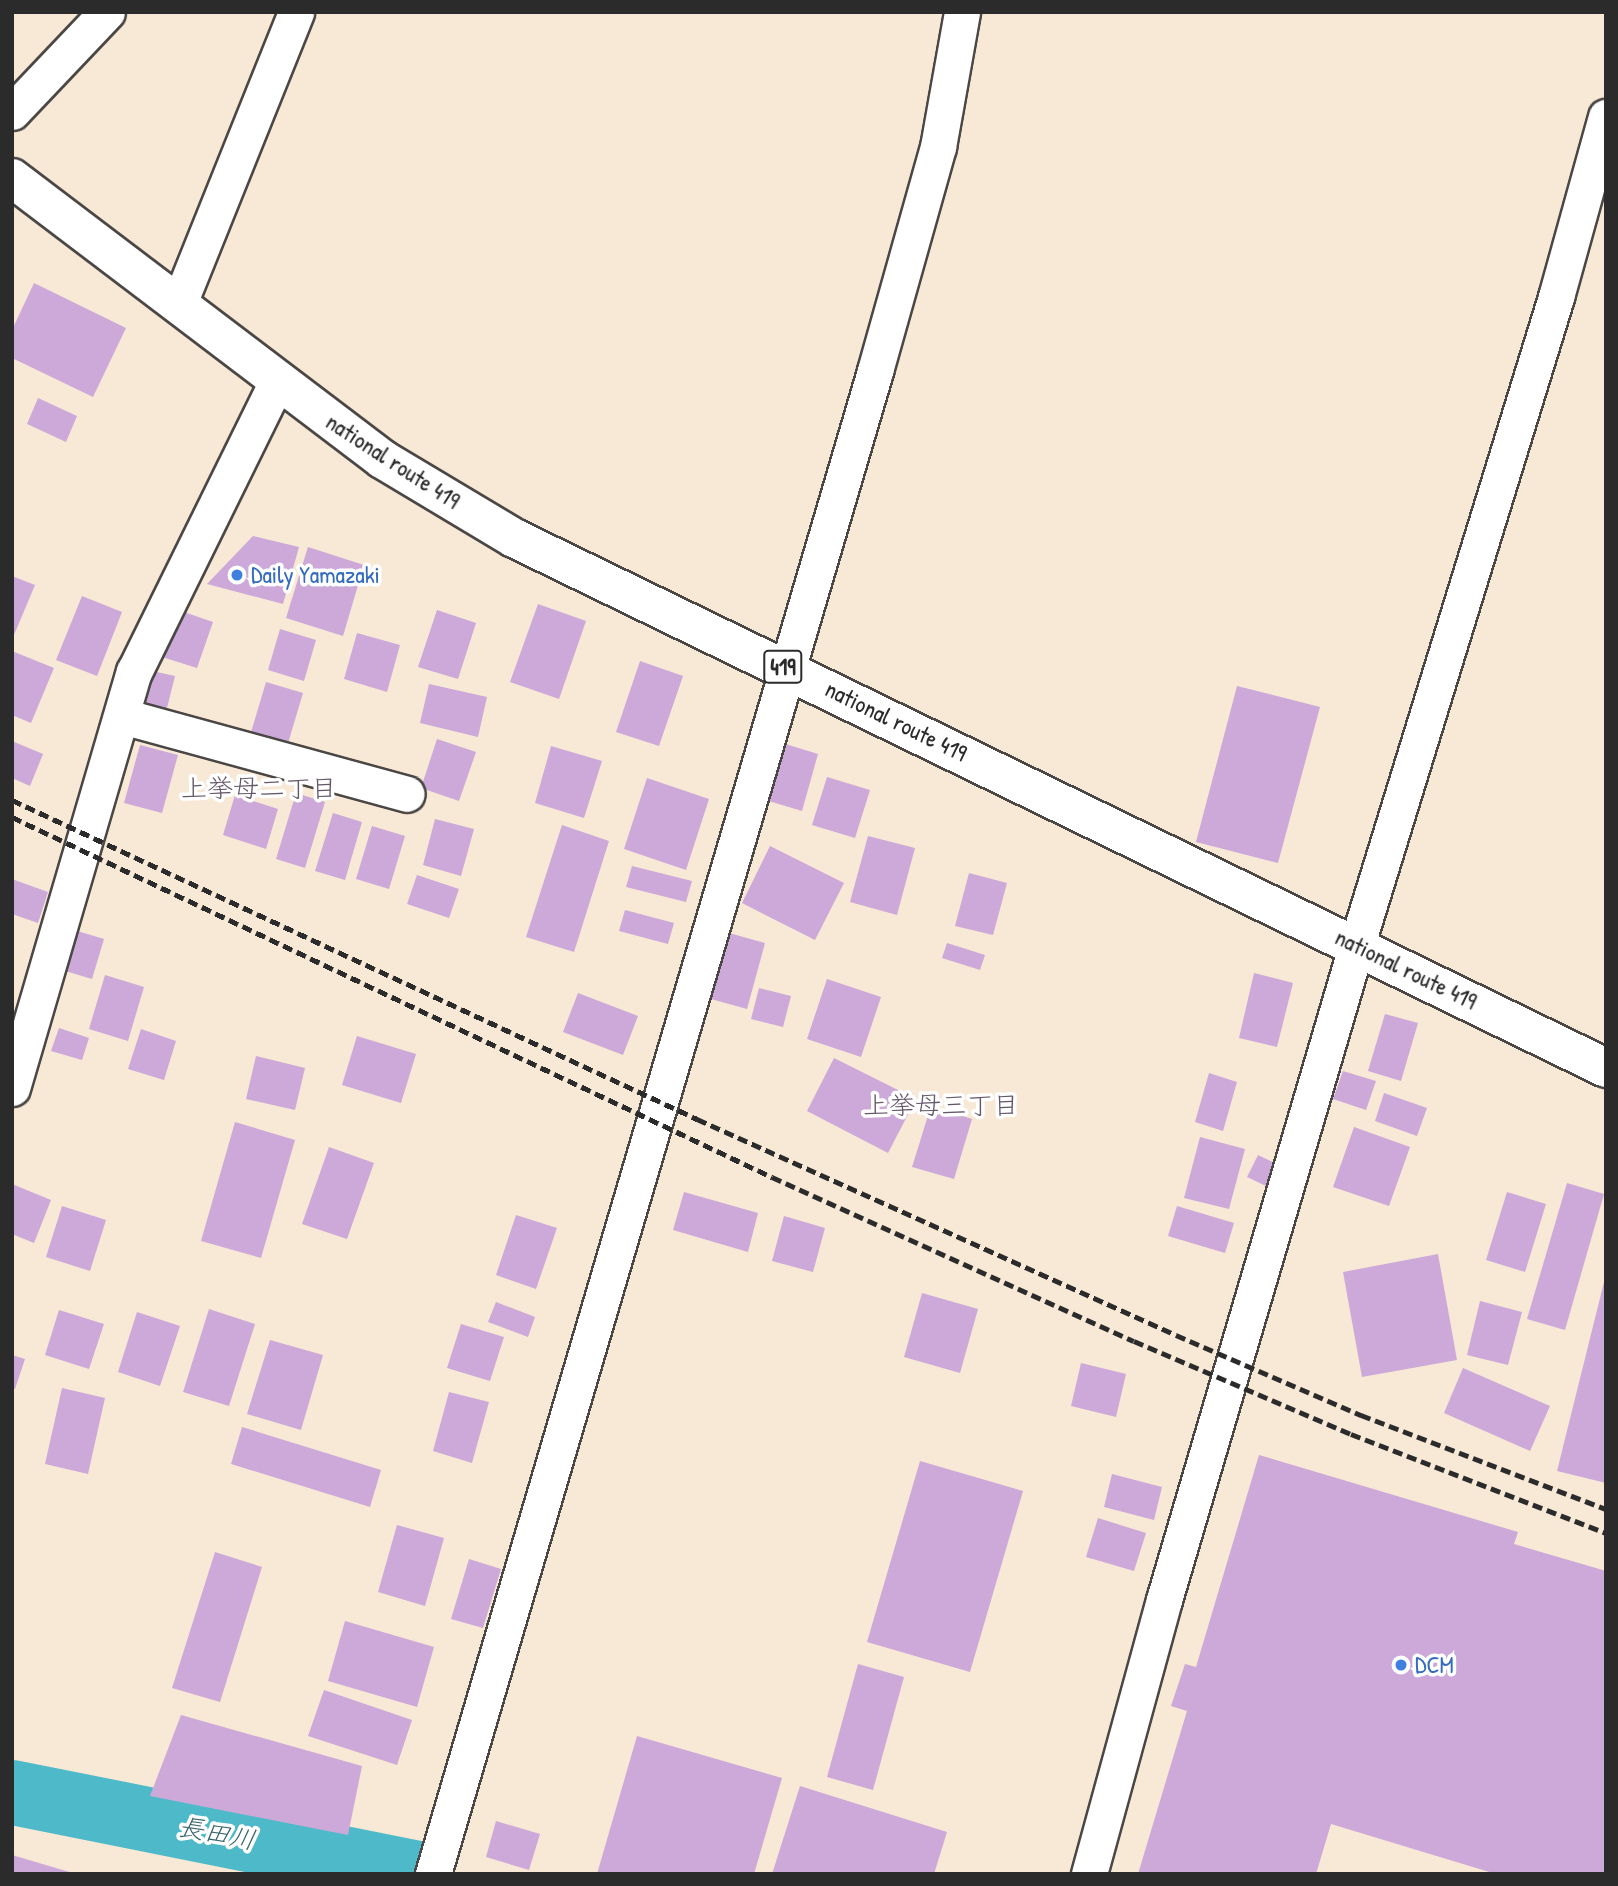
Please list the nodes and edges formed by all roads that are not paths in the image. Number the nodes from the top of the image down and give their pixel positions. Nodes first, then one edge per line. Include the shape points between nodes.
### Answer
1 (107, 12) edge
2 (296, 12) edge
3 (962, 12) edge
4 (12, 112) edge
5 (1606, 117) edge
6 (12, 178) edge
7 (180, 301) junction
8 (277, 382) junction
9 (790, 670) junction
10 (122, 716) junction
11 (407, 794) dead end
12 (1357, 944) junction
13 (1606, 1068) edge
14 (12, 1088) edge
15 (436, 1866) edge
16 (1089, 1874) edge

1 - 4 street
2 - 7 street
3 - 9 street via 938,147
5 - 12 street via 1556,298
6 - 7 highway, national route 419 / 419
7 - 8 highway, national route 419 / 419
8 - 9 highway, national route 419 / 419 via 382,459 514,538
8 - 10 street via 134,672
9 - 12 highway, national route 419 / 419
9 - 15 street
10 - 11 street
10 - 14 street
12 - 13 highway, national route 419 / 419
12 - 16 street via 1164,1600

